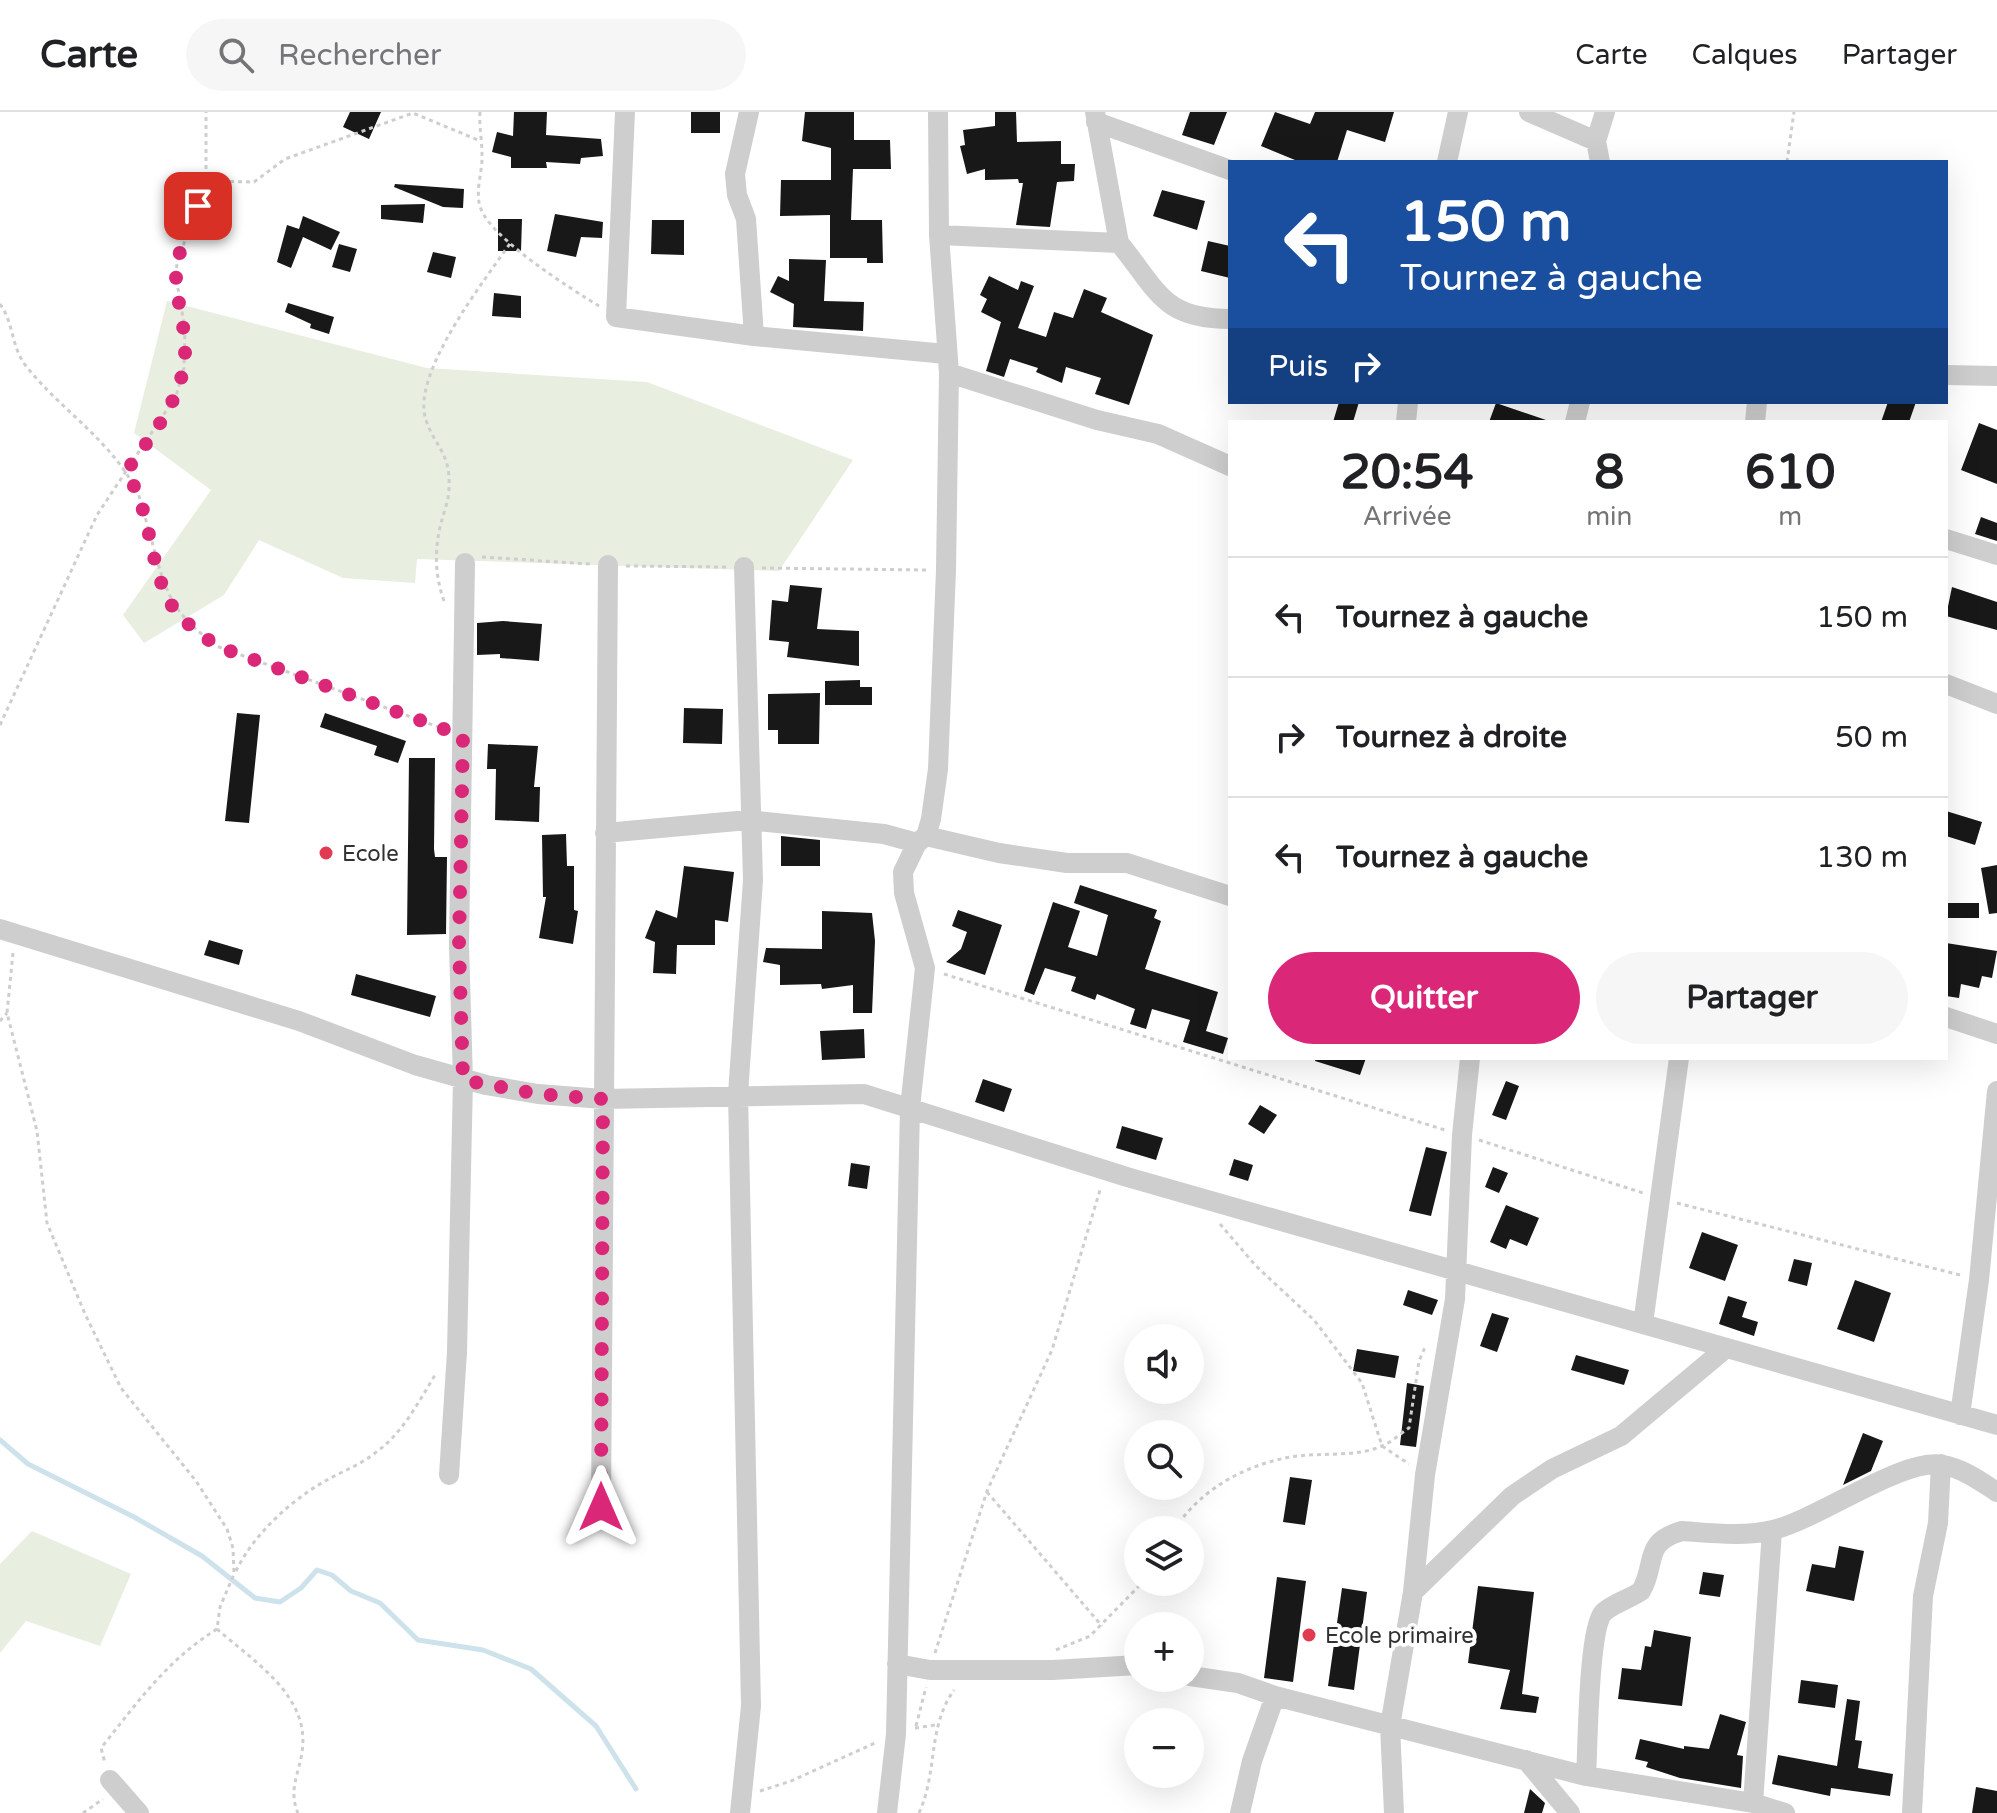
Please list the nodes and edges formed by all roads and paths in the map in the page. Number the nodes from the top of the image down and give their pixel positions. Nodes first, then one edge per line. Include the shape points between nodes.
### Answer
1 (206, 112) edge
2 (480, 112) edge
3 (625, 112) edge
4 (749, 112) edge
5 (938, 112) edge
6 (1458, 112) edge
7 (1529, 112) edge
8 (1605, 112) edge
9 (1794, 112) edge
10 (413, 113) edge
11 (1095, 117) edge
12 (478, 140) junction
13 (1596, 141) junction
14 (1447, 160) edge
15 (1600, 160) edge
16 (1787, 160) edge
17 (1228, 169) edge
18 (206, 181) junction
19 (939, 235) junction
20 (511, 242) junction
21 (1119, 243) junction
22 (0, 304) edge
23 (616, 317) junction
24 (1228, 319) edge
25 (754, 336) junction
26 (948, 363) junction
27 (1948, 375) edge
28 (1997, 376) edge
29 (1228, 465) edge
30 (126, 472) junction
31 (1948, 540) edge
32 (1997, 555) edge
33 (465, 563) joint
34 (608, 565) junction
35 (744, 567) junction
36 (946, 570) junction
37 (445, 603) dead end
38 (1948, 685) edge
39 (1997, 704) edge
40 (0, 725) edge
41 (463, 736) junction
42 (748, 820) junction
43 (605, 833) junction
44 (921, 840) junction
45 (1228, 895) edge
46 (7, 931) edge
47 (7, 1013) junction
48 (1948, 1018) edge
49 (0, 1021) edge
50 (1997, 1034) edge
51 (1470, 1060) edge
52 (1679, 1060) edge
53 (463, 1080) junction
54 (1997, 1091) edge
55 (738, 1094) junction
56 (603, 1099) junction
57 (910, 1108) junction
58 (1106, 1171) junction
59 (1203, 1197) junction
60 (1454, 1270) junction
61 (1643, 1324) junction
62 (1429, 1338) dead end
63 (1726, 1348) junction
64 (457, 1352) junction
65 (1960, 1415) junction
66 (1997, 1425) edge
67 (1382, 1446) junction
68 (1941, 1464) junction
69 (449, 1475) dead end
70 (1425, 1475) junction
71 (987, 1491) junction
72 (1997, 1492) edge
73 (601, 1507) dead end
74 (1183, 1516) edge
75 (1772, 1531) junction
76 (234, 1574) junction
77 (1413, 1592) junction
78 (1102, 1626) dead end
79 (217, 1629) junction
80 (897, 1664) junction
81 (1124, 1666) edge
82 (930, 1670) junction
83 (1204, 1678) edge
84 (1275, 1696) junction
85 (935, 1725) dead end
86 (1390, 1726) junction
87 (906, 1731) junction
88 (1526, 1760) junction
89 (1586, 1776) junction
90 (110, 1780) junction
91 (1753, 1803) junction
92 (741, 1805) edge
93 (83, 1813) edge
94 (139, 1813) edge
95 (298, 1813) edge
96 (887, 1813) edge
97 (1240, 1813) edge
98 (1394, 1813) edge
99 (1570, 1813) edge
100 (1785, 1813) edge
101 (1912, 1813) edge

1 - 18 path
2 - 12 path
3 - 23 street
4 - 25 street via 735,174 746,219
5 - 19 street
6 - 14 street
7 - 13 street
8 - 13 street
9 - 16 path
10 - 12 path
10 - 18 path via 285,159 254,182
11 - 17 street
11 - 21 street
12 - 20 path via 480,208
13 - 15 street
18 - 30 path via 177,263 184,368 176,396
19 - 21 street
19 - 26 street
20 - 23 path via 553,278
20 - 37 path via 442,344 425,393 425,419 446,453 449,489 437,538 436,577
21 - 24 street via 1152,287 1182,314
22 - 30 path via 22,362
23 - 25 street
25 - 26 street
26 - 29 street via 1097,420 1158,434
26 - 36 street
27 - 28 street
30 - 40 path via 75,557
30 - 41 path via 140,497 170,601 195,630 219,647
31 - 32 street
33 - 34 path via 469,557
33 - 41 street
34 - 35 path
34 - 43 street
35 - 36 path
35 - 42 street
36 - 44 street via 938,769
38 - 39 street
41 - 53 street
42 - 43 street
42 - 44 street
42 - 55 street via 753,880
43 - 56 street
44 - 45 street via 1053,861 1127,863
44 - 57 street via 903,872 925,968
46 - 47 path
46 - 53 street via 299,1021
47 - 49 path
47 - 76 path via 37,1131 47,1223 121,1388 196,1481 227,1529
48 - 50 street
51 - 60 street
52 - 61 street
53 - 56 street
53 - 64 street
54 - 65 street
55 - 56 street
55 - 57 street via 864,1094
55 - 92 street via 751,1706
56 - 73 street
57 - 58 street
57 - 80 street
58 - 59 street
58 - 71 path via 1052,1350
59 - 60 street
59 - 67 path via 1229,1238 1314,1320 1362,1383
60 - 61 street
60 - 70 street via 1455,1299
61 - 63 street
62 - 67 path via 1419,1361 1409,1428
63 - 65 street
63 - 77 street via 1621,1436 1552,1469 1512,1496
64 - 69 street
64 - 76 path via 388,1442 289,1509 254,1541
65 - 66 street
67 - 70 path
67 - 74 path via 1289,1457 1211,1488
68 - 72 street via 1971,1474
68 - 75 street via 1911,1467
68 - 101 street via 1938,1523 1923,1596
70 - 77 street
71 - 78 path
71 - 82 path
75 - 89 street via 1669,1534 1653,1549 1641,1591 1605,1610 1594,1647
75 - 91 street
76 - 79 path
77 - 86 street
79 - 90 path via 181,1652 101,1748
79 - 95 path via 292,1699 303,1730 293,1787
80 - 82 street
80 - 87 street
81 - 82 street
82 - 87 path
83 - 84 street
84 - 86 street
84 - 97 street
85 - 87 path
86 - 88 street
86 - 98 street
87 - 92 path
87 - 96 street
88 - 89 street
88 - 99 street
89 - 91 street
90 - 93 path via 106,1797
90 - 94 street
91 - 100 street

